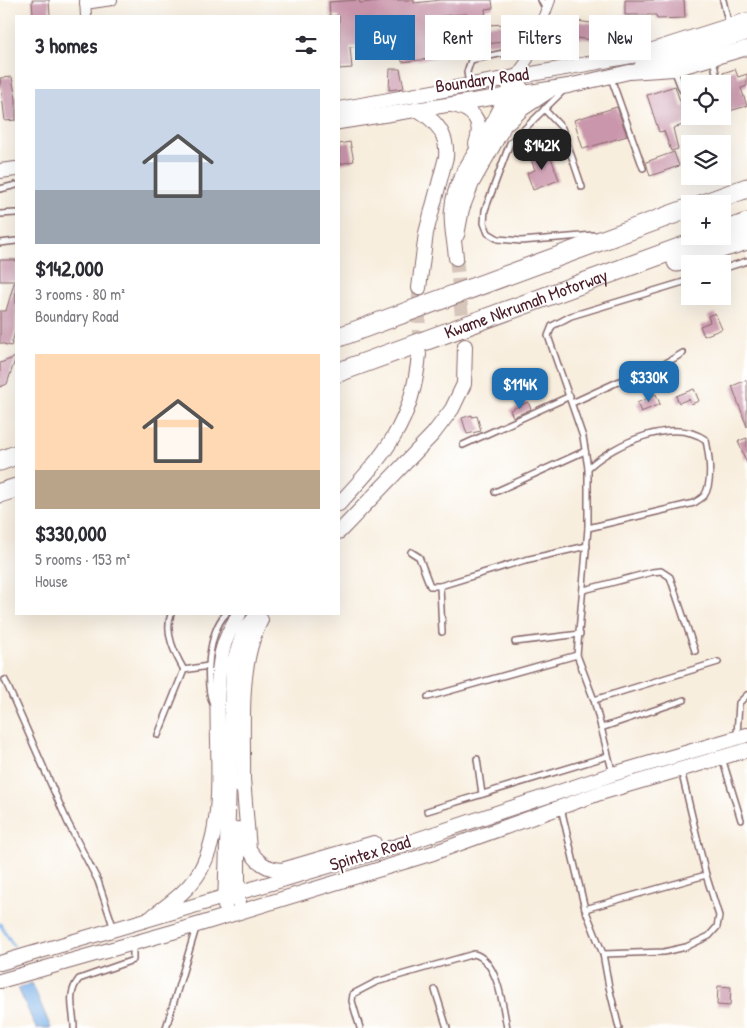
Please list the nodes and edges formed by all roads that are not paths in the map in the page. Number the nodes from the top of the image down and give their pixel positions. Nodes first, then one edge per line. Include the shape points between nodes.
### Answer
1 (112, 0) edge
2 (541, 0) edge
3 (550, 0) edge
4 (723, 0) edge
5 (85, 2) edge
6 (546, 11) junction
7 (86, 15) edge
8 (747, 20) edge
9 (729, 26) junction
10 (747, 33) edge
11 (747, 48) edge
12 (501, 54) edge
13 (713, 59) junction
14 (674, 69) junction
15 (629, 72) junction
16 (716, 75) edge
17 (522, 76) junction
18 (611, 77) junction
19 (469, 84) junction
20 (568, 86) junction
21 (681, 87) edge
22 (554, 88) junction
23 (512, 94) junction
24 (446, 104) junction
25 (340, 109) edge
26 (417, 109) junction
27 (544, 109) junction
28 (340, 122) edge
29 (502, 130) junction
30 (473, 153) junction
31 (643, 168) dead end
32 (15, 169) edge
33 (0, 171) edge
34 (15, 186) edge
35 (582, 187) dead end
36 (747, 188) edge
37 (0, 189) edge
38 (728, 195) edge
39 (681, 211) edge
40 (15, 213) edge
41 (0, 214) edge
42 (747, 223) edge
43 (731, 229) edge
44 (627, 231) junction
45 (455, 240) junction
46 (747, 240) edge
47 (15, 241) edge
48 (0, 242) edge
49 (688, 245) edge
50 (456, 258) tunnel mouth
51 (747, 261) edge
52 (731, 267) edge
53 (681, 283) edge
54 (419, 288) tunnel mouth
55 (478, 322) junction
56 (340, 337) edge
57 (465, 346) tunnel mouth
58 (683, 353) dead end
59 (420, 354) tunnel mouth
60 (340, 372) edge
61 (570, 396) junction
62 (572, 403) junction
63 (463, 445) dead end
64 (585, 451) junction
65 (15, 455) edge
66 (0, 461) edge
67 (588, 468) junction
68 (15, 488) edge
69 (494, 492) dead end
70 (0, 494) edge
71 (340, 503) edge
72 (588, 528) junction
73 (340, 531) edge
74 (587, 546) junction
75 (411, 552) dead end
76 (440, 586) junction
77 (584, 590) junction
78 (171, 615) edge
79 (226, 615) edge
80 (239, 615) edge
81 (257, 615) edge
82 (264, 615) edge
83 (442, 632) dead end
84 (580, 634) junction
85 (515, 642) dead end
86 (694, 651) dead end
87 (577, 654) junction
88 (718, 662) dead end
89 (208, 666) junction
90 (184, 670) junction
91 (5, 680) dead end
92 (747, 695) edge
93 (428, 697) dead end
94 (594, 700) junction
95 (684, 700) dead end
96 (218, 713) junction
97 (601, 728) junction
98 (158, 735) dead end
99 (742, 736) edge
100 (747, 750) edge
101 (608, 756) junction
102 (722, 757) junction
103 (477, 759) dead end
104 (681, 770) junction
105 (613, 774) junction
106 (243, 780) junction
107 (482, 794) junction
108 (561, 808) junction
109 (427, 811) dead end
110 (493, 814) junction
111 (741, 820) dead end
112 (706, 875) junction
113 (230, 896) junction
114 (586, 909) junction
115 (240, 913) junction
116 (226, 917) junction
117 (148, 920) junction
118 (197, 925) junction
119 (114, 930) junction
120 (133, 944) junction
121 (604, 954) junction
122 (0, 963) edge
123 (0, 981) edge
124 (435, 990) dead end
125 (74, 1028) edge
126 (166, 1028) edge
127 (360, 1028) edge
128 (447, 1028) edge
129 (507, 1028) edge
130 (619, 1028) edge

1 - 5 street
2 - 6 lane
3 - 6 street
4 - 9 lane
5 - 7 street
6 - 17 street
8 - 9 main road, Boundary Road
9 - 17 main road, Boundary Road via 636,55
10 - 15 main road
11 - 13 main road, Boundary Road
12 - 19 lane via 471,60 467,72
13 - 14 main road, Boundary Road
13 - 16 lane
14 - 15 main road, Boundary Road
14 - 21 lane
15 - 18 main road, Boundary Road
17 - 19 main road, Boundary Road
17 - 23 main road
18 - 20 main road, Boundary Road
18 - 31 lane
19 - 25 main road, Boundary Road
20 - 22 main road, Boundary Road
20 - 27 lane
22 - 23 main road, Boundary Road
22 - 29 main road via 522,109
23 - 24 main road, Boundary Road
23 - 29 main road
23 - 30 main road
24 - 26 main road, Boundary Road
24 - 30 main road via 465,109 477,118 478,138
26 - 28 main road, Boundary Road
26 - 54 main road via 438,126 447,146 426,233
27 - 35 lane via 562,128
27 - 44 lane via 505,152 485,210 484,223 488,233 498,239 522,241
29 - 45 main road via 472,183
30 - 45 main road via 456,187 451,223
32 - 33 main road
34 - 37 lane
36 - 38 highway
39 - 44 highway, Kwame Nkrumah Motorway
40 - 41 lane
42 - 43 highway
44 - 56 highway, Kwame Nkrumah Motorway
45 - 50 main road
46 - 55 highway via 538,311
47 - 48 lane
49 - 55 highway, Kwame Nkrumah Motorway
51 - 52 lane
53 - 61 lane via 571,316 552,326 548,336
55 - 60 highway, Kwame Nkrumah Motorway
57 - 73 main road via 464,384 449,414
58 - 62 lane
59 - 71 main road via 415,390 394,437 382,457
61 - 62 lane
61 - 63 lane
62 - 64 lane
64 - 67 lane
64 - 69 lane
65 - 66 highway
67 - 72 lane
67 - 72 lane via 615,447 658,433 698,434 706,440 707,487 703,496 694,503
68 - 70 highway
72 - 74 lane
74 - 76 lane via 525,560
74 - 77 lane
75 - 76 lane via 419,557 430,586
76 - 83 lane
77 - 84 lane
77 - 86 lane via 661,571 670,577
78 - 90 lane via 172,646
79 - 89 lane via 212,645
80 - 96 main road via 222,650
81 - 113 main road via 244,631 233,664
82 - 106 main road via 253,636 245,671
84 - 85 lane
84 - 87 lane
87 - 93 lane
87 - 94 lane
88 - 94 lane
89 - 90 lane
89 - 96 lane via 209,698
90 - 98 lane
91 - 119 lane via 68,823 98,881
92 - 99 lane via 739,703
94 - 97 lane
95 - 97 lane
96 - 117 main road via 214,836 191,883
97 - 101 lane
99 - 105 main road, Spintex Road
100 - 102 main road, Spintex Road
101 - 105 lane
101 - 107 lane
102 - 104 main road, Spintex Road
102 - 111 lane
103 - 107 lane
104 - 108 main road, Spintex Road
104 - 112 lane
105 - 110 main road, Spintex Road
106 - 110 main road via 249,849 254,857 271,869 282,870 449,822
106 - 113 main road via 238,795
107 - 109 lane
108 - 114 lane
108 - 115 main road, Spintex Road via 433,853
110 - 113 main road, Spintex Road
112 - 114 lane
112 - 121 lane via 719,916 717,927 709,936 686,947 664,952
113 - 115 main road
113 - 116 main road
113 - 117 main road, Spintex Road
114 - 121 lane
115 - 116 main road, Spintex Road
116 - 118 main road, Spintex Road
117 - 119 main road, Spintex Road
118 - 120 main road, Spintex Road
118 - 126 lane
119 - 122 main road, Spintex Road
120 - 123 main road, Spintex Road
120 - 125 lane via 133,960 79,979 73,986 70,996
121 - 130 lane
124 - 128 lane
127 - 129 lane via 353,994 376,982 474,954 485,960 499,986

